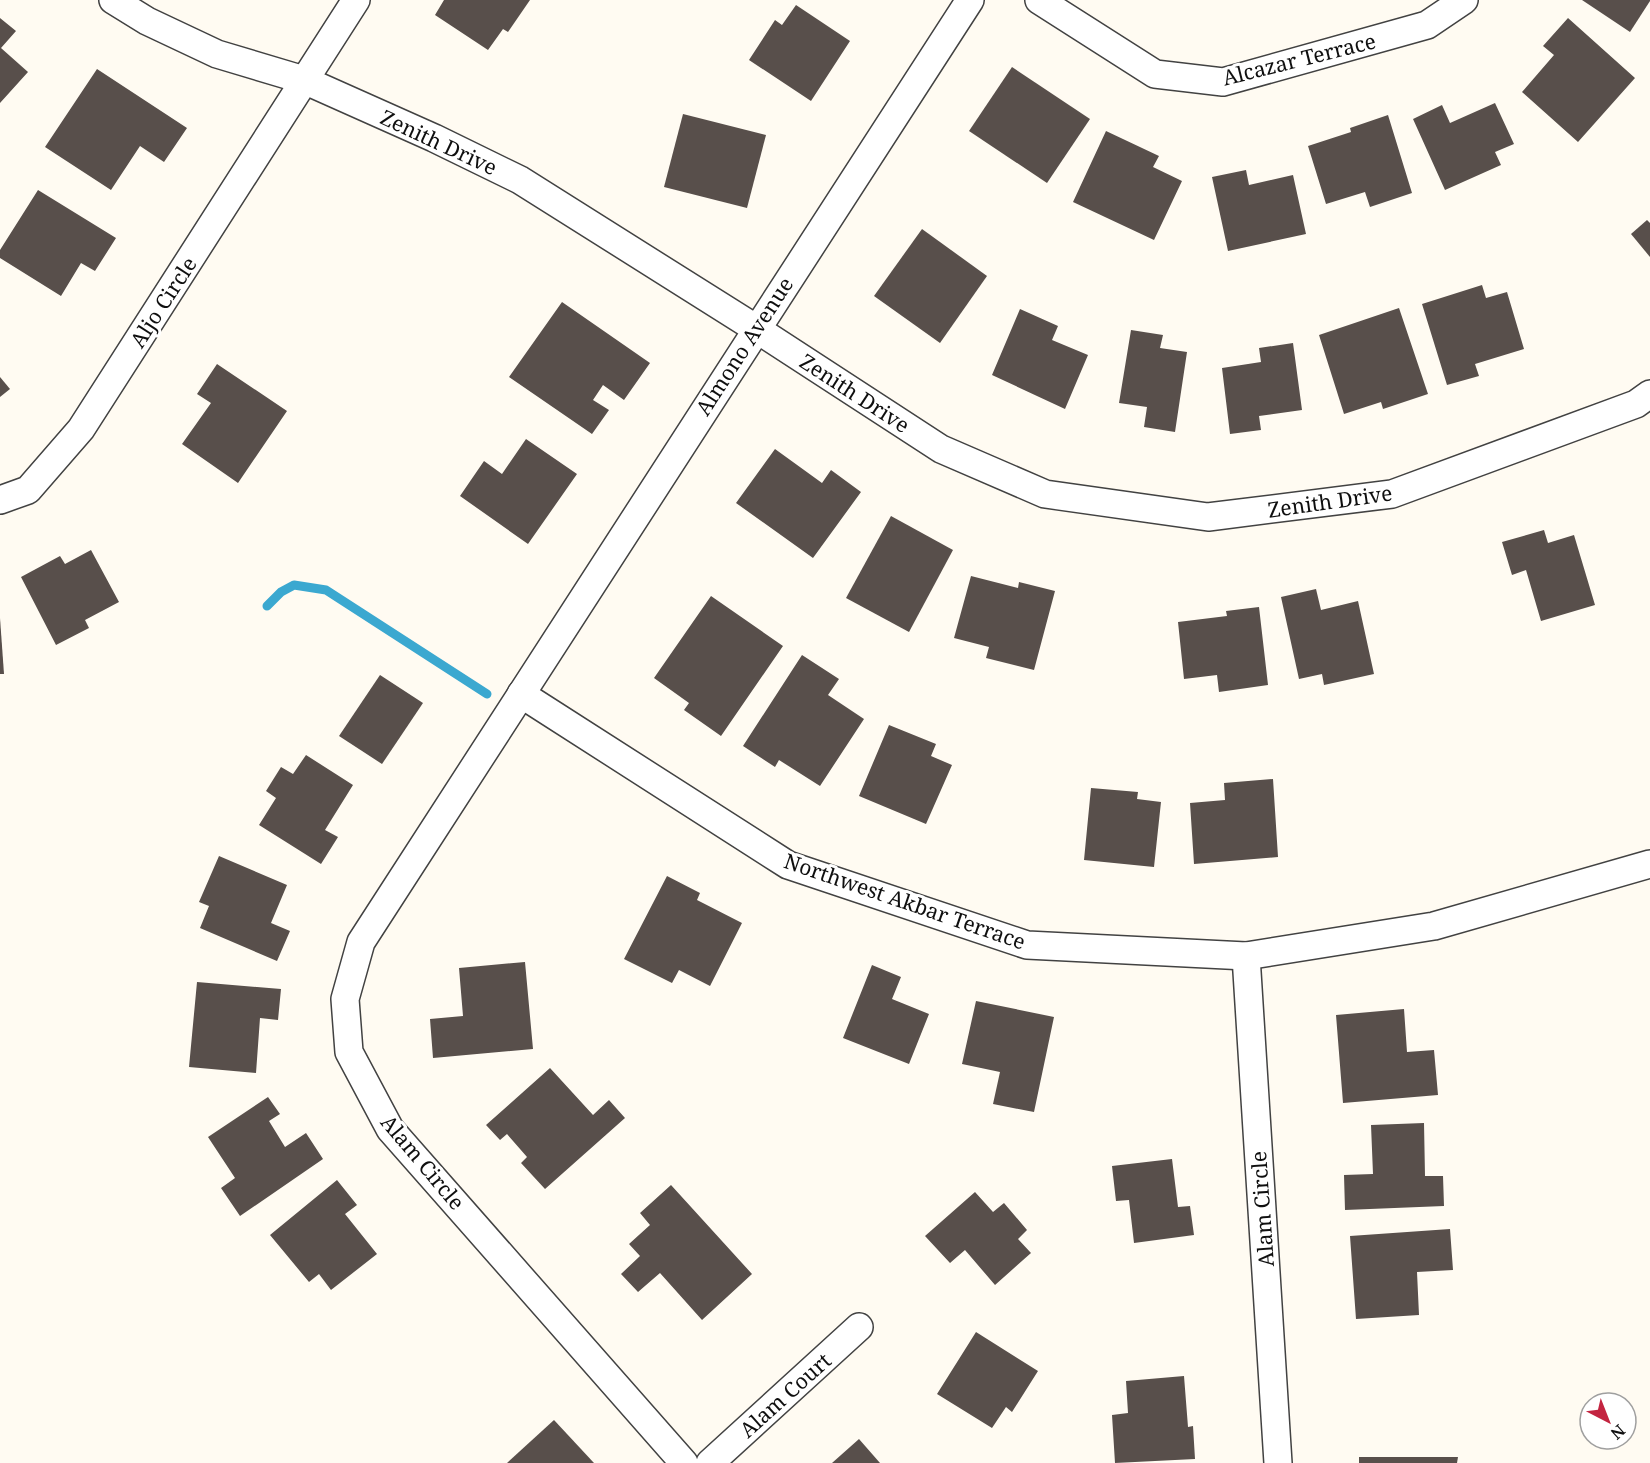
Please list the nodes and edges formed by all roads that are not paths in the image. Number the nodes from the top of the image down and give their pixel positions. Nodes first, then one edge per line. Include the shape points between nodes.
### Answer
1 (113, 0) edge
2 (356, 0) edge
3 (970, 0) edge
4 (1039, 0) edge
5 (1464, 0) edge
6 (304, 80) junction
7 (755, 328) junction
8 (1650, 394) edge
9 (0, 500) edge
10 (521, 694) junction
11 (1650, 864) edge
12 (1246, 956) junction
13 (859, 1327) dead end
14 (684, 1463) edge
15 (710, 1463) edge
16 (1278, 1463) edge

1 - 6 street, Zenith Drive via 217,54
2 - 6 street, Aljo Circle
3 - 7 street, Almono Avenue
4 - 5 street, Alcazar Terrace via 1155,74 1223,82 1427,25
6 - 7 street, Zenith Drive via 520,180
6 - 9 street, Aljo Circle via 81,429 28,490
7 - 8 street, Zenith Drive via 941,449 1045,494 1208,517 1392,494 1636,404
7 - 10 street, Almono Avenue
10 - 12 street, Northwest Akbar Terrace via 788,866 1027,945
10 - 14 street, Alam Circle via 361,942 345,999 349,1052 390,1129
11 - 12 street, Northwest Akbar Terrace via 1434,926
12 - 16 street, Alam Circle
13 - 15 street, Alam Court

